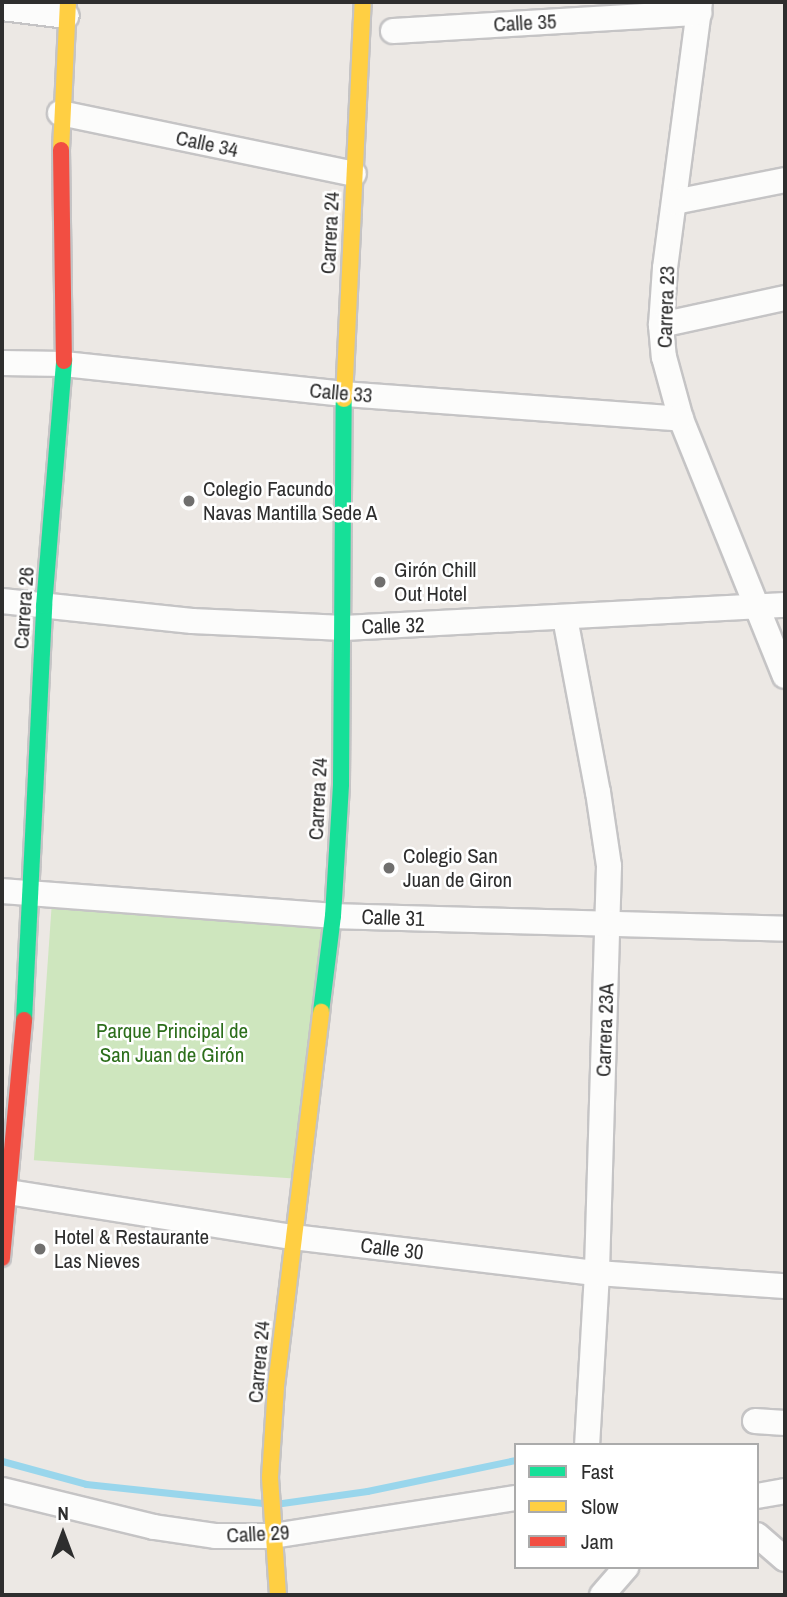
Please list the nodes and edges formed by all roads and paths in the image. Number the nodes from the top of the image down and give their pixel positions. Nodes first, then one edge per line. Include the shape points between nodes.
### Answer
1 (363, 2) edge
2 (2, 8) edge
3 (699, 8) edge
4 (68, 9) edge
5 (393, 31) dead end
6 (60, 113) junction
7 (354, 174) junction
8 (785, 180) edge
9 (675, 202) junction
10 (785, 298) edge
11 (661, 326) junction
12 (2, 363) edge
13 (64, 364) junction
14 (344, 394) junction
15 (681, 419) junction
16 (2, 601) edge
17 (756, 605) junction
18 (785, 605) edge
19 (44, 606) junction
20 (565, 618) junction
21 (344, 628) junction
22 (785, 676) edge
23 (2, 891) edge
24 (29, 893) junction
25 (333, 916) junction
26 (609, 925) junction
27 (785, 929) edge
28 (6, 1191) edge
29 (293, 1237) junction
30 (2, 1258) edge
31 (597, 1273) junction
32 (785, 1286) edge
33 (755, 1421) dead end
34 (785, 1423) edge
35 (588, 1436) edge
36 (2, 1490) edge
37 (785, 1491) edge
38 (759, 1496) edge
39 (514, 1498) edge
40 (272, 1526) junction
41 (759, 1537) edge
42 (785, 1559) edge
43 (624, 1569) edge
44 (278, 1595) edge
45 (602, 1595) edge

1 - 7 street, Carrera 24
2 - 4 street
3 - 5 street, Calle 35
3 - 9 street, Carrera 23
4 - 6 street, Carrera 26
6 - 7 street, Calle 34
6 - 13 street, Carrera 26
7 - 14 street, Carrera 24
8 - 9 street
9 - 11 street, Carrera 23
10 - 11 street
11 - 15 street, Carrera 23 via 664,357
12 - 13 street, Calle 33
13 - 14 street, Calle 33
13 - 19 street, Carrera 26
14 - 15 street, Calle 33
14 - 21 street, Carrera 24
15 - 17 street, Carrera 23
16 - 19 street, Calle 32
17 - 18 street, Calle 32
17 - 20 street, Calle 32
17 - 22 street, Carrera 23
19 - 21 street, Calle 32 via 192,621
19 - 24 street, Carrera 26
20 - 21 street, Calle 32
20 - 26 street, Carrera 23A via 609,866
21 - 25 street, Carrera 24
23 - 24 street, Calle 31
24 - 25 street, Calle 31
24 - 28 street, Carrera 26 via 23,1056
25 - 26 street, Calle 31
25 - 29 street, Carrera 24
26 - 27 street, Calle 31
26 - 31 street, Carrera 23A
28 - 29 street, Calle 30
28 - 30 street, Carrera 26
29 - 31 street, Calle 30
29 - 40 street, Carrera 24 via 276,1386
31 - 32 street, Calle 30
31 - 35 street, Carrera 23A
33 - 34 street
36 - 40 street, Calle 29 via 154,1527 216,1536
37 - 38 street
39 - 40 street, Calle 29
40 - 44 street, Carrera 24
41 - 42 street
43 - 45 street

